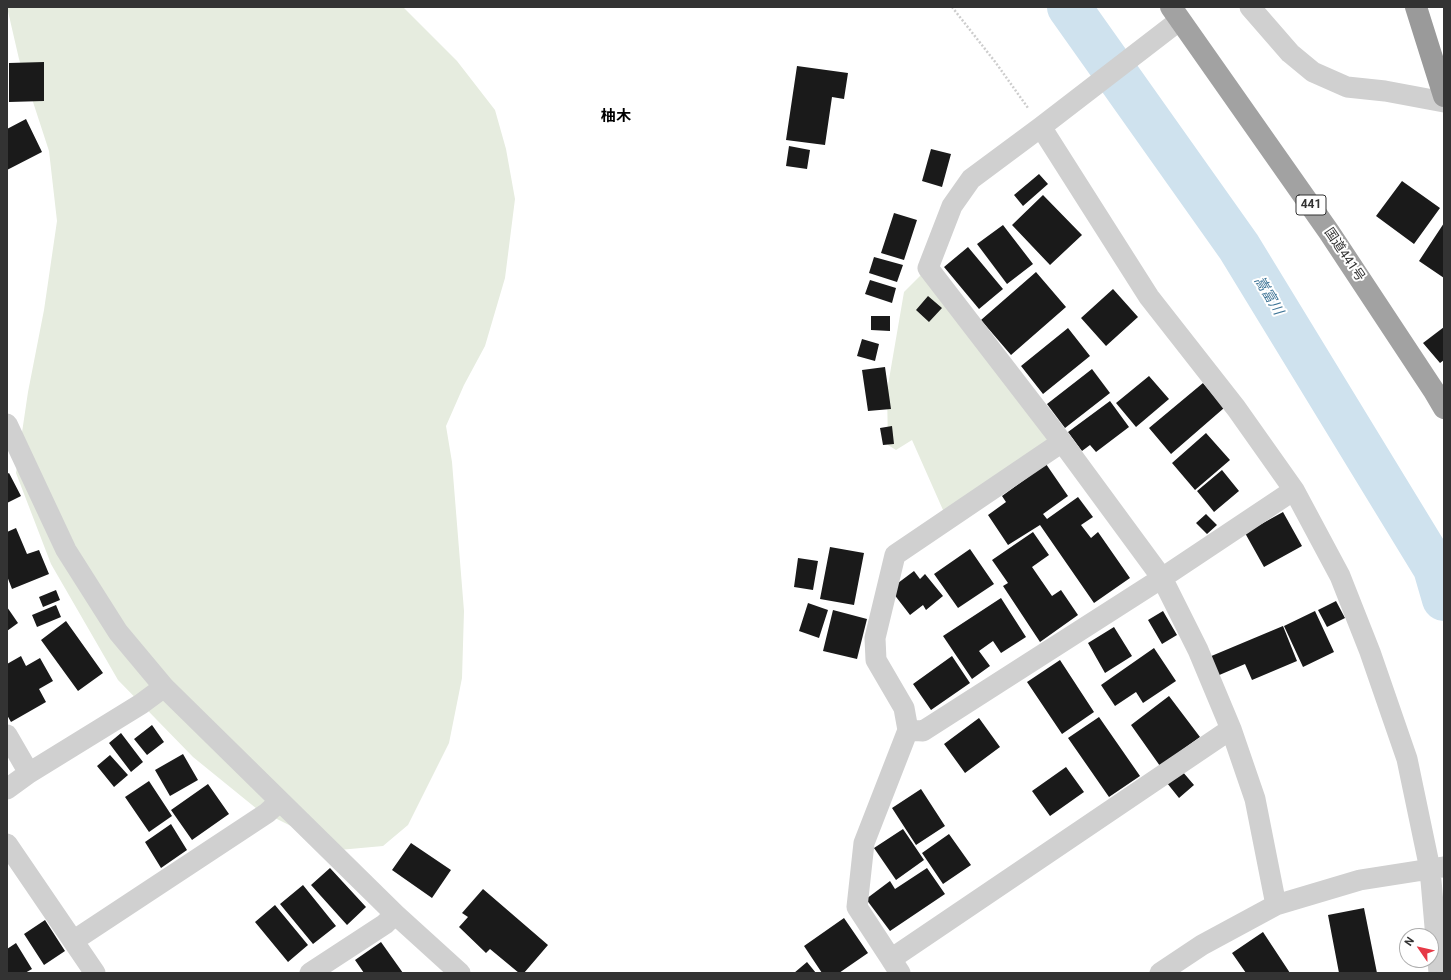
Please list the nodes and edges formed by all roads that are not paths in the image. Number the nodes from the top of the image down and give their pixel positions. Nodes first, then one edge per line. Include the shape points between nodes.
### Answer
1 (1250, 7) edge
2 (1416, 7) edge
3 (1175, 13) edge
4 (1444, 96) edge
5 (1444, 102) edge
6 (1041, 127) junction
7 (1444, 408) edge
8 (7, 424) edge
9 (1062, 442) junction
10 (1294, 490) junction
11 (1162, 578) junction
12 (164, 687) junction
13 (1231, 729) junction
14 (908, 730) junction
15 (7, 735) edge
16 (29, 773) junction
17 (7, 789) edge
18 (280, 801) junction
19 (7, 844) edge
20 (1439, 868) edge
21 (1276, 905) junction
22 (395, 914) junction
23 (73, 941) junction
24 (896, 966) edge
25 (95, 973) edge
26 (310, 973) edge
27 (460, 973) edge
28 (1160, 973) edge
29 (1439, 973) edge

1 - 5 street via 1290,53 1314,72 1347,87
2 - 4 highway
3 - 6 street via 1160,35
3 - 7 highway, 国道441号 / 441 via 1330,232
6 - 9 street via 971,179 952,206 928,268
6 - 10 street via 1149,297 1236,408
8 - 12 street via 66,550 118,632
9 - 11 street
9 - 14 street via 895,554 875,638 876,660 904,708
10 - 11 street
10 - 20 street via 1340,576 1370,652 1407,759
11 - 13 street via 1198,650
11 - 14 street via 923,732
12 - 16 street
12 - 18 street
13 - 21 street via 1255,799
13 - 24 street
14 - 24 street via 864,843 857,907
15 - 16 street
16 - 17 street
18 - 22 street
18 - 23 street via 267,813
19 - 23 street
20 - 21 street via 1360,880
20 - 29 street
21 - 28 street via 1202,945
22 - 26 street via 385,924
22 - 27 street
23 - 25 street

